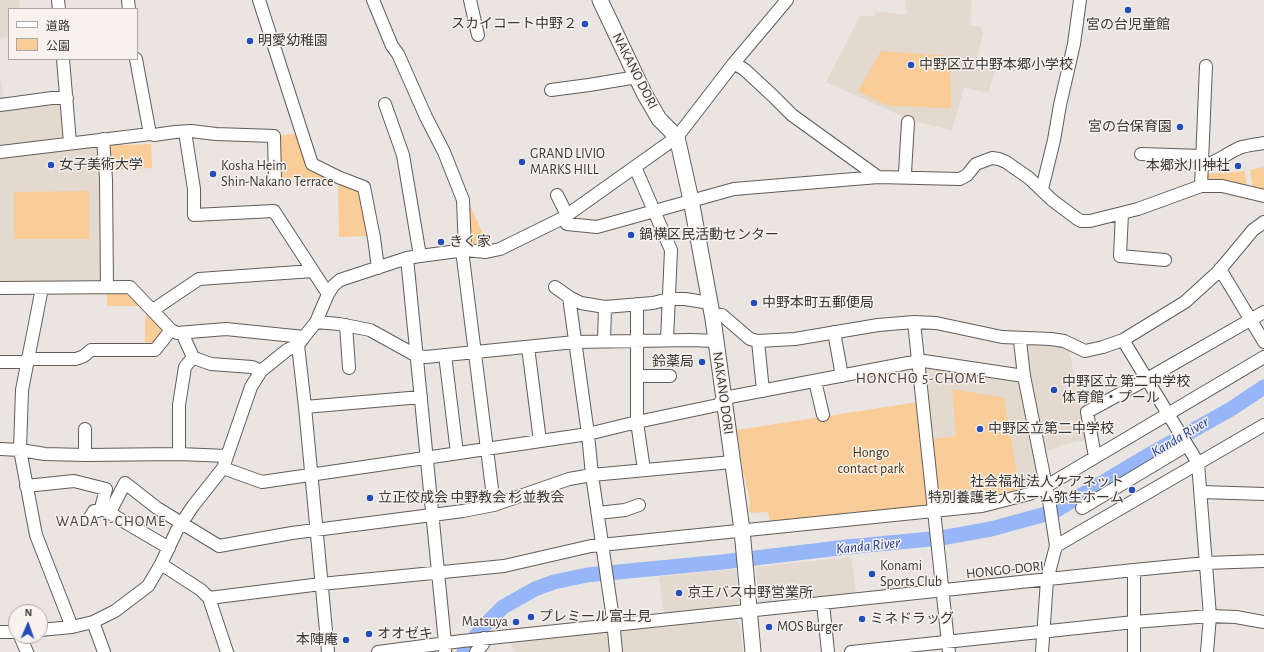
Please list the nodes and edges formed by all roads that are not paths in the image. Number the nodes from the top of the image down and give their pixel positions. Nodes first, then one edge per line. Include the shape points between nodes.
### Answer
1 (259, 0) edge
2 (373, 0) edge
3 (470, 0) edge
4 (600, 0) edge
5 (787, 0) edge
6 (1080, 0) edge
7 (478, 35) dead end
8 (63, 60) edge
9 (136, 60) edge
10 (734, 63) junction
11 (1206, 66) dead end
12 (637, 77) junction
13 (551, 90) dead end
14 (67, 98) junction
15 (385, 104) dead end
16 (0, 105) edge
17 (908, 122) dead end
18 (185, 132) junction
19 (150, 134) junction
20 (677, 137) junction
21 (103, 139) junction
22 (70, 143) junction
23 (1264, 143) edge
24 (0, 152) edge
25 (1141, 154) dead end
26 (1202, 160) junction
27 (636, 167) junction
28 (878, 177) junction
29 (908, 177) junction
30 (274, 180) dead end
31 (1201, 186) junction
32 (1042, 189) junction
33 (557, 195) dead end
34 (1264, 196) edge
35 (691, 200) junction
36 (655, 212) junction
37 (1122, 213) junction
38 (565, 217) junction
39 (1264, 222) edge
40 (463, 250) junction
41 (420, 256) junction
42 (407, 258) junction
43 (1165, 260) dead end
44 (378, 268) junction
45 (1220, 269) junction
46 (313, 271) junction
47 (107, 287) junction
48 (555, 287) dead end
49 (0, 288) edge
50 (42, 288) junction
51 (328, 294) junction
52 (569, 297) junction
53 (669, 299) junction
54 (637, 304) junction
55 (605, 307) junction
56 (711, 309) junction
57 (153, 310) junction
58 (1264, 312) edge
59 (1251, 319) junction
60 (316, 322) junction
61 (914, 322) junction
62 (346, 325) junction
63 (177, 332) junction
64 (834, 332) junction
65 (1022, 338) junction
66 (638, 340) junction
67 (667, 340) junction
68 (1123, 340) junction
69 (301, 341) junction
70 (604, 341) junction
71 (715, 341) junction
72 (758, 341) junction
73 (575, 342) junction
74 (1264, 342) edge
75 (528, 347) junction
76 (474, 353) junction
77 (446, 355) junction
78 (417, 356) junction
79 (193, 357) junction
80 (1264, 357) edge
81 (27, 360) junction
82 (0, 362) edge
83 (918, 362) junction
84 (349, 368) dead end
85 (261, 371) junction
86 (637, 376) junction
87 (670, 376) dead end
88 (842, 376) junction
89 (1024, 376) junction
90 (1147, 379) junction
91 (815, 381) junction
92 (763, 391) junction
93 (421, 397) junction
94 (724, 398) junction
95 (305, 407) junction
96 (1169, 414) junction
97 (823, 415) dead end
98 (637, 422) junction
99 (1264, 425) edge
100 (86, 429) dead end
101 (588, 434) junction
102 (540, 441) junction
103 (1187, 444) junction
104 (0, 449) edge
105 (20, 450) junction
106 (486, 450) junction
107 (457, 453) junction
108 (179, 454) junction
109 (86, 455) junction
110 (227, 456) junction
111 (1095, 457) junction
112 (427, 458) junction
113 (732, 462) junction
114 (1198, 463) junction
115 (223, 468) junction
116 (644, 470) junction
117 (592, 475) junction
118 (311, 476) junction
119 (26, 486) junction
120 (1046, 487) junction
121 (1201, 492) junction
122 (1264, 494) edge
123 (494, 505) junction
124 (639, 506) dead end
125 (1082, 508) dead end
126 (106, 510) junction
127 (934, 511) junction
128 (598, 513) junction
129 (433, 515) junction
130 (88, 519) dead end
131 (182, 523) junction
132 (317, 530) junction
133 (742, 530) junction
134 (603, 545) junction
135 (1056, 546) junction
136 (169, 548) junction
137 (1264, 561) edge
138 (1206, 563) junction
139 (161, 564) junction
140 (1134, 570) junction
141 (438, 572) junction
142 (1047, 580) junction
143 (321, 584) junction
144 (942, 591) junction
145 (209, 598) junction
146 (823, 604) junction
147 (750, 611) junction
148 (1210, 616) junction
149 (92, 622) junction
150 (1134, 622) junction
151 (1264, 622) edge
152 (614, 625) junction
153 (72, 627) junction
154 (48, 629) edge
155 (1044, 632) junction
156 (483, 638) junction
157 (445, 647) edge
158 (949, 647) edge
159 (104, 652) edge
160 (227, 652) edge
161 (328, 652) edge
162 (378, 652) edge
163 (476, 652) edge
164 (616, 652) edge
165 (753, 652) edge
166 (828, 652) edge
167 (850, 652) edge
168 (1042, 652) edge
169 (1134, 652) edge
170 (1207, 652) edge

1 - 44 street via 312,164 364,186
2 - 40 street via 392,46 444,152 463,200
3 - 7 street
4 - 12 main road, NAKANO DORI
5 - 10 street
6 - 32 street via 1074,44
8 - 14 street
9 - 19 street
10 - 20 street
10 - 28 street via 745,70 792,115
11 - 26 street
12 - 13 street
12 - 20 main road, NAKANO DORI via 659,118
14 - 16 street
14 - 22 street
15 - 41 street via 403,156
17 - 29 street via 905,173
18 - 19 street
18 - 30 street via 274,136
18 - 46 street via 194,189 194,215 274,211
19 - 21 street
20 - 27 street
20 - 35 main road, NAKANO DORI
21 - 22 street
21 - 47 street
22 - 24 street
23 - 26 street via 1242,147 1208,165
25 - 26 street
26 - 31 street
27 - 36 street
27 - 38 street
28 - 29 street
28 - 35 street via 734,189
29 - 32 street via 960,179 976,164 992,158 1006,162
31 - 34 street via 1222,186
31 - 37 street
32 - 37 street via 1052,200 1081,221
33 - 38 street
35 - 36 street
35 - 56 main road, NAKANO DORI
36 - 38 street via 597,227 567,224
36 - 53 street via 671,250
37 - 43 street via 1120,256
38 - 40 street via 500,249 486,252
39 - 45 street via 1253,230
40 - 41 street
40 - 76 street
41 - 42 street
42 - 44 street
42 - 78 street
44 - 51 street via 340,280
45 - 59 street
45 - 68 street via 1186,302
46 - 51 street
46 - 57 street via 199,279
47 - 50 street
47 - 57 street via 130,287
48 - 52 street
49 - 50 street
50 - 81 street
51 - 60 street
52 - 55 street via 587,305
52 - 73 street
53 - 54 street
53 - 56 street via 685,299
53 - 67 street
54 - 55 street
54 - 66 street
55 - 70 street
56 - 71 main road, NAKANO DORI
56 - 72 street via 750,339
57 - 63 street
58 - 59 street
59 - 74 street
59 - 90 street
60 - 62 street
60 - 69 street
61 - 64 street
61 - 65 street
61 - 83 street
62 - 78 street via 370,330
62 - 84 street
63 - 69 street via 226,329
63 - 79 street
63 - 81 street via 155,350 91,350 76,359
64 - 72 street via 795,339
64 - 88 street
65 - 68 street via 1050,338 1064,341 1085,351
65 - 89 street via 1020,342
66 - 67 street
66 - 70 street
66 - 86 street
67 - 71 street
68 - 90 street
69 - 85 street
69 - 95 street
70 - 73 street
71 - 94 main road, NAKANO DORI
72 - 92 street
73 - 75 street
73 - 101 street
75 - 76 street
75 - 102 street
76 - 77 street
76 - 106 street
77 - 78 street
77 - 107 street
78 - 93 street
79 - 85 street via 211,364 252,367
79 - 108 street via 186,367 179,405
80 - 96 street
81 - 82 street
81 - 105 street via 22,390
83 - 88 street
83 - 89 street
83 - 127 street
85 - 110 street via 251,387
86 - 87 street
86 - 98 street
88 - 91 street
89 - 120 street
90 - 96 street
90 - 111 street via 1087,412
91 - 92 street
91 - 97 street
92 - 94 street
93 - 95 street
93 - 112 street
94 - 98 street via 718,406
94 - 113 main road, NAKANO DORI
95 - 118 street
96 - 103 street
96 - 111 street
98 - 101 street
98 - 116 street
99 - 114 street
100 - 109 street
101 - 102 street
101 - 117 street
102 - 106 street
103 - 114 street
103 - 125 street
104 - 105 street
105 - 109 street via 45,454
105 - 119 street
106 - 107 street
106 - 123 street
107 - 112 street
108 - 109 street
108 - 110 street
110 - 115 street
111 - 120 street
112 - 118 street
112 - 129 street
113 - 116 street
113 - 133 main road, NAKANO DORI
114 - 121 street
114 - 135 street
115 - 118 street via 262,482
115 - 131 street
116 - 117 street
117 - 123 street via 569,479
117 - 128 street
118 - 132 street
119 - 126 street via 74,481 106,489
119 - 153 street via 36,535
120 - 127 street via 982,506
120 - 135 street
121 - 122 street
121 - 138 street
123 - 129 street
124 - 128 street
126 - 130 street via 94,511
126 - 131 street via 125,483 157,508
126 - 136 street
127 - 133 street
127 - 144 street
128 - 134 street
129 - 132 street
129 - 141 street
131 - 132 street via 219,546
131 - 136 street
132 - 143 street
133 - 134 street
133 - 147 main road, NAKANO DORI
134 - 141 street via 504,566
134 - 152 street
135 - 142 street
136 - 139 street
137 - 138 street, HONGO-DORI
138 - 140 street, HONGO-DORI
138 - 148 street
139 - 145 street
139 - 149 street via 148,586 115,611
140 - 142 street, HONGO-DORI
140 - 150 street
141 - 143 street
141 - 157 street
142 - 144 street, HONGO-DORI
142 - 155 street
143 - 145 street
143 - 161 street
144 - 146 street, HONGO-DORI
144 - 158 street
145 - 160 street
146 - 147 street, HONGO-DORI
146 - 166 street
147 - 152 street, HONGO-DORI
147 - 165 main road, NAKANO DORI
148 - 150 street
148 - 151 street
148 - 170 street
149 - 153 street
149 - 159 street
150 - 155 street
150 - 169 street
152 - 156 street, HONGO-DORI
152 - 164 street
153 - 154 street
155 - 158 street
155 - 168 street
156 - 157 street, HONGO-DORI
156 - 163 street
157 - 162 street, HONGO-DORI
158 - 167 street

